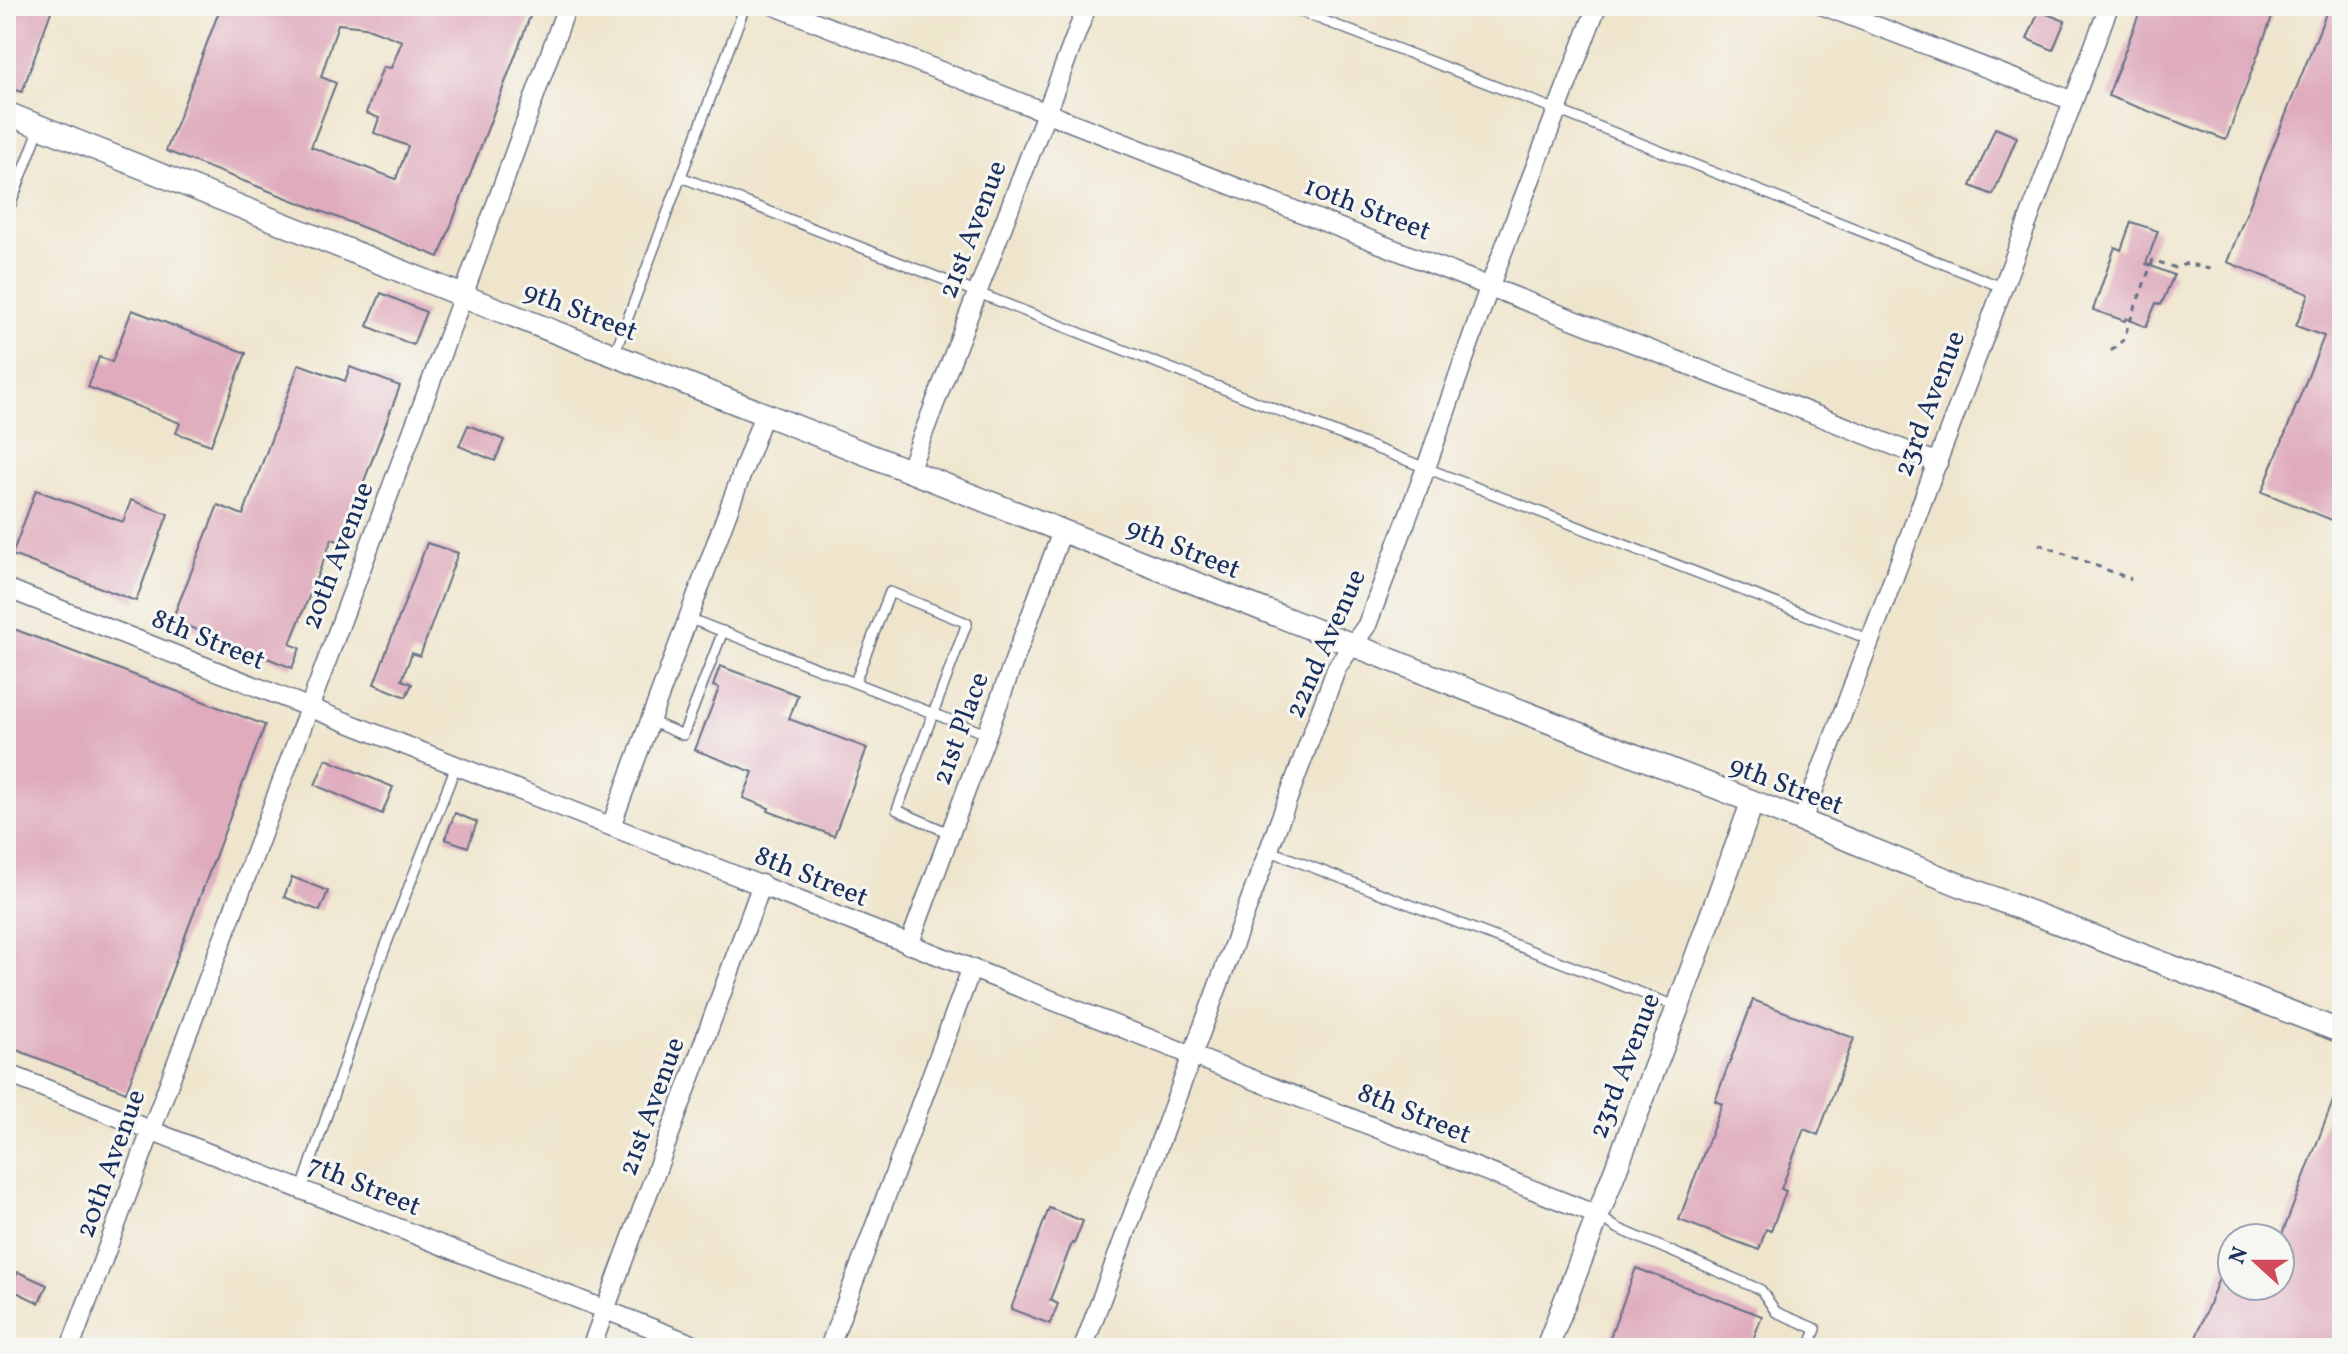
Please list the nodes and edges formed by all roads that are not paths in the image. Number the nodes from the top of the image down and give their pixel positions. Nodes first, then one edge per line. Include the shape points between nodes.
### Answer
1 (567, 6) edge
2 (745, 6) edge
3 (775, 6) edge
4 (1087, 6) edge
5 (1286, 6) edge
6 (1597, 6) edge
7 (1824, 6) edge
8 (2109, 6) edge
9 (2073, 101) junction
10 (1557, 110) junction
11 (1046, 112) junction
12 (6, 113) edge
13 (40, 127) junction
14 (681, 177) junction
15 (6, 217) edge
16 (1490, 285) junction
17 (2004, 288) junction
18 (977, 293) junction
19 (463, 296) junction
20 (614, 356) junction
21 (764, 414) junction
22 (1938, 463) junction
23 (1426, 468) junction
24 (909, 471) junction
25 (1062, 531) junction
26 (6, 588) edge
27 (688, 618) junction
28 (723, 631) junction
29 (1871, 640) junction
30 (1352, 645) junction
31 (855, 682) junction
32 (309, 708) junction
33 (934, 713) junction
34 (650, 721) junction
35 (986, 734) junction
36 (456, 766) junction
37 (1752, 803) junction
38 (1802, 821) junction
39 (611, 826) junction
40 (949, 833) junction
41 (1270, 851) junction
42 (762, 884) junction
43 (909, 945) junction
44 (971, 970) junction
45 (1678, 1007) junction
46 (2342, 1032) edge
47 (1191, 1054) junction
48 (6, 1073) edge
49 (152, 1129) junction
50 (302, 1189) junction
51 (1597, 1215) junction
52 (605, 1310) junction
53 (70, 1348) edge
54 (591, 1348) edge
55 (702, 1348) edge
56 (829, 1348) edge
57 (1083, 1348) edge
58 (1547, 1348) edge
59 (1809, 1348) edge

1 - 19 street, 20th Avenue
2 - 14 lane
3 - 11 street, 10th Street
4 - 11 street, 21st Avenue
5 - 10 lane
6 - 10 street, 22nd Avenue
7 - 9 street
8 - 9 street, 23rd Avenue
9 - 17 street, 23rd Avenue
10 - 16 street, 22nd Avenue
10 - 17 lane
11 - 16 street, 10th Street
11 - 18 street, 21st Avenue
12 - 13 street, 9th Street
13 - 15 lane
13 - 19 street, 9th Street
14 - 18 lane
14 - 20 lane
16 - 22 street, 10th Street
16 - 23 street, 22nd Avenue
17 - 22 street, 23rd Avenue
18 - 23 lane
18 - 24 street, 21st Avenue
19 - 20 street, 9th Street
19 - 32 street, 20th Avenue
20 - 21 street, 9th Street
21 - 24 street, 9th Street
21 - 27 street
22 - 29 street, 23rd Avenue
23 - 29 lane
23 - 30 street, 22nd Avenue via 1367,625
24 - 25 street, 9th Street
25 - 30 street, 9th Street
25 - 35 street, 21st Place
26 - 32 street, 8th Street
27 - 28 lane
27 - 34 street
28 - 31 lane
28 - 34 lane via 683,735
29 - 38 street, 23rd Avenue
30 - 37 street, 9th Street
30 - 41 street, 22nd Avenue via 1337,667
31 - 33 lane
31 - 33 lane via 890,592 967,623
32 - 36 street, 8th Street
32 - 49 street, 20th Avenue
33 - 35 lane
33 - 40 lane via 897,810
34 - 39 street
35 - 40 street, 21st Place
36 - 39 street, 8th Street
36 - 50 lane via 372,981
37 - 38 street, 9th Street
37 - 45 street, 23rd Avenue
38 - 46 street, 9th Street
39 - 42 street, 8th Street
40 - 43 street, 21st Place
41 - 45 lane
41 - 47 street, 22nd Avenue
42 - 43 street, 8th Street
42 - 52 street, 21st Avenue
43 - 44 street, 8th Street
44 - 47 street, 8th Street
44 - 56 street
45 - 51 street, 23rd Avenue
47 - 51 street, 8th Street
47 - 57 street, 22nd Avenue
48 - 49 street, 7th Street
49 - 50 street, 7th Street
49 - 53 street, 20th Avenue
50 - 52 street, 7th Street
51 - 58 street, 23rd Avenue
51 - 59 lane via 1761,1290 1776,1312 1816,1329
52 - 54 street, 21st Avenue
52 - 55 street, 7th Street

